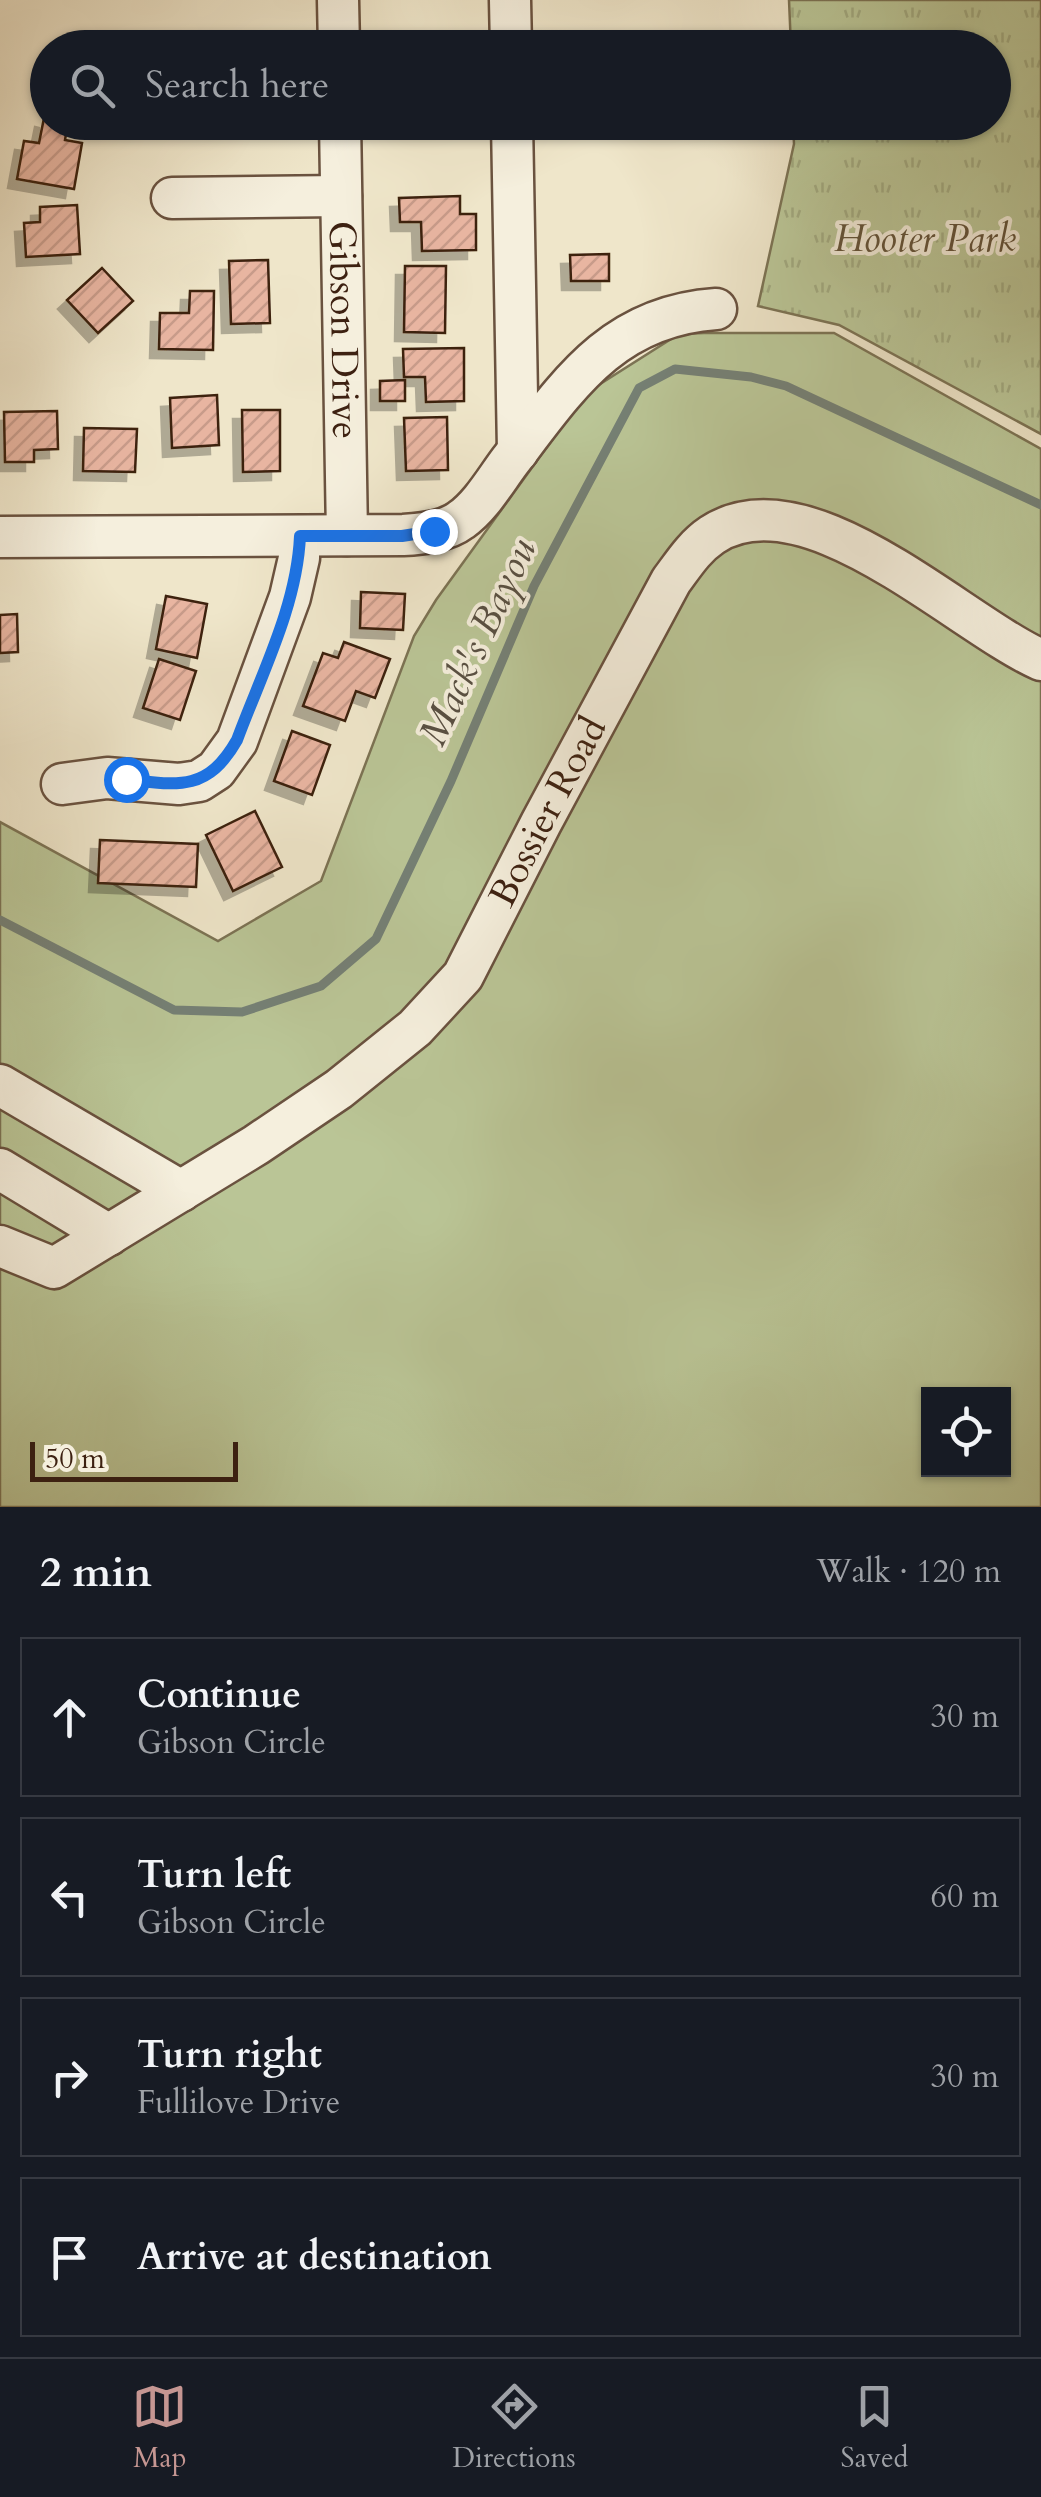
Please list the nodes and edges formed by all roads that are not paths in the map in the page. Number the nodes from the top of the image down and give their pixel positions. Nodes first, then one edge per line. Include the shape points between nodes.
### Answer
1 (338, 0) edge
2 (510, 0) edge
3 (338, 30) edge
4 (510, 30) edge
5 (340, 140) edge
6 (512, 140) edge
7 (341, 196) junction
8 (172, 198) dead end
9 (716, 309) dead end
10 (518, 450) junction
11 (300, 536) junction
12 (347, 536) junction
13 (0, 537) edge
14 (1041, 660) edge
15 (62, 784) dead end
16 (0, 1084) edge
17 (0, 1169) edge
18 (181, 1191) junction
19 (109, 1235) junction
20 (0, 1246) edge

1 - 3 street
2 - 4 street
5 - 7 street, Gibson Drive
6 - 10 street
7 - 8 street
7 - 12 street, Gibson Drive
9 - 10 street via 652,320 610,347
10 - 12 street via 462,520 421,534
11 - 12 street
11 - 13 street
11 - 15 street via 290,597 237,740 216,770 178,784 107,778
14 - 18 street, Bossier Road via 820,530 768,522 710,536 671,581 463,976 416,1028 339,1090
16 - 18 street
17 - 19 street
18 - 19 street, Bossier Road
19 - 20 street, Bossier Road via 54,1268

